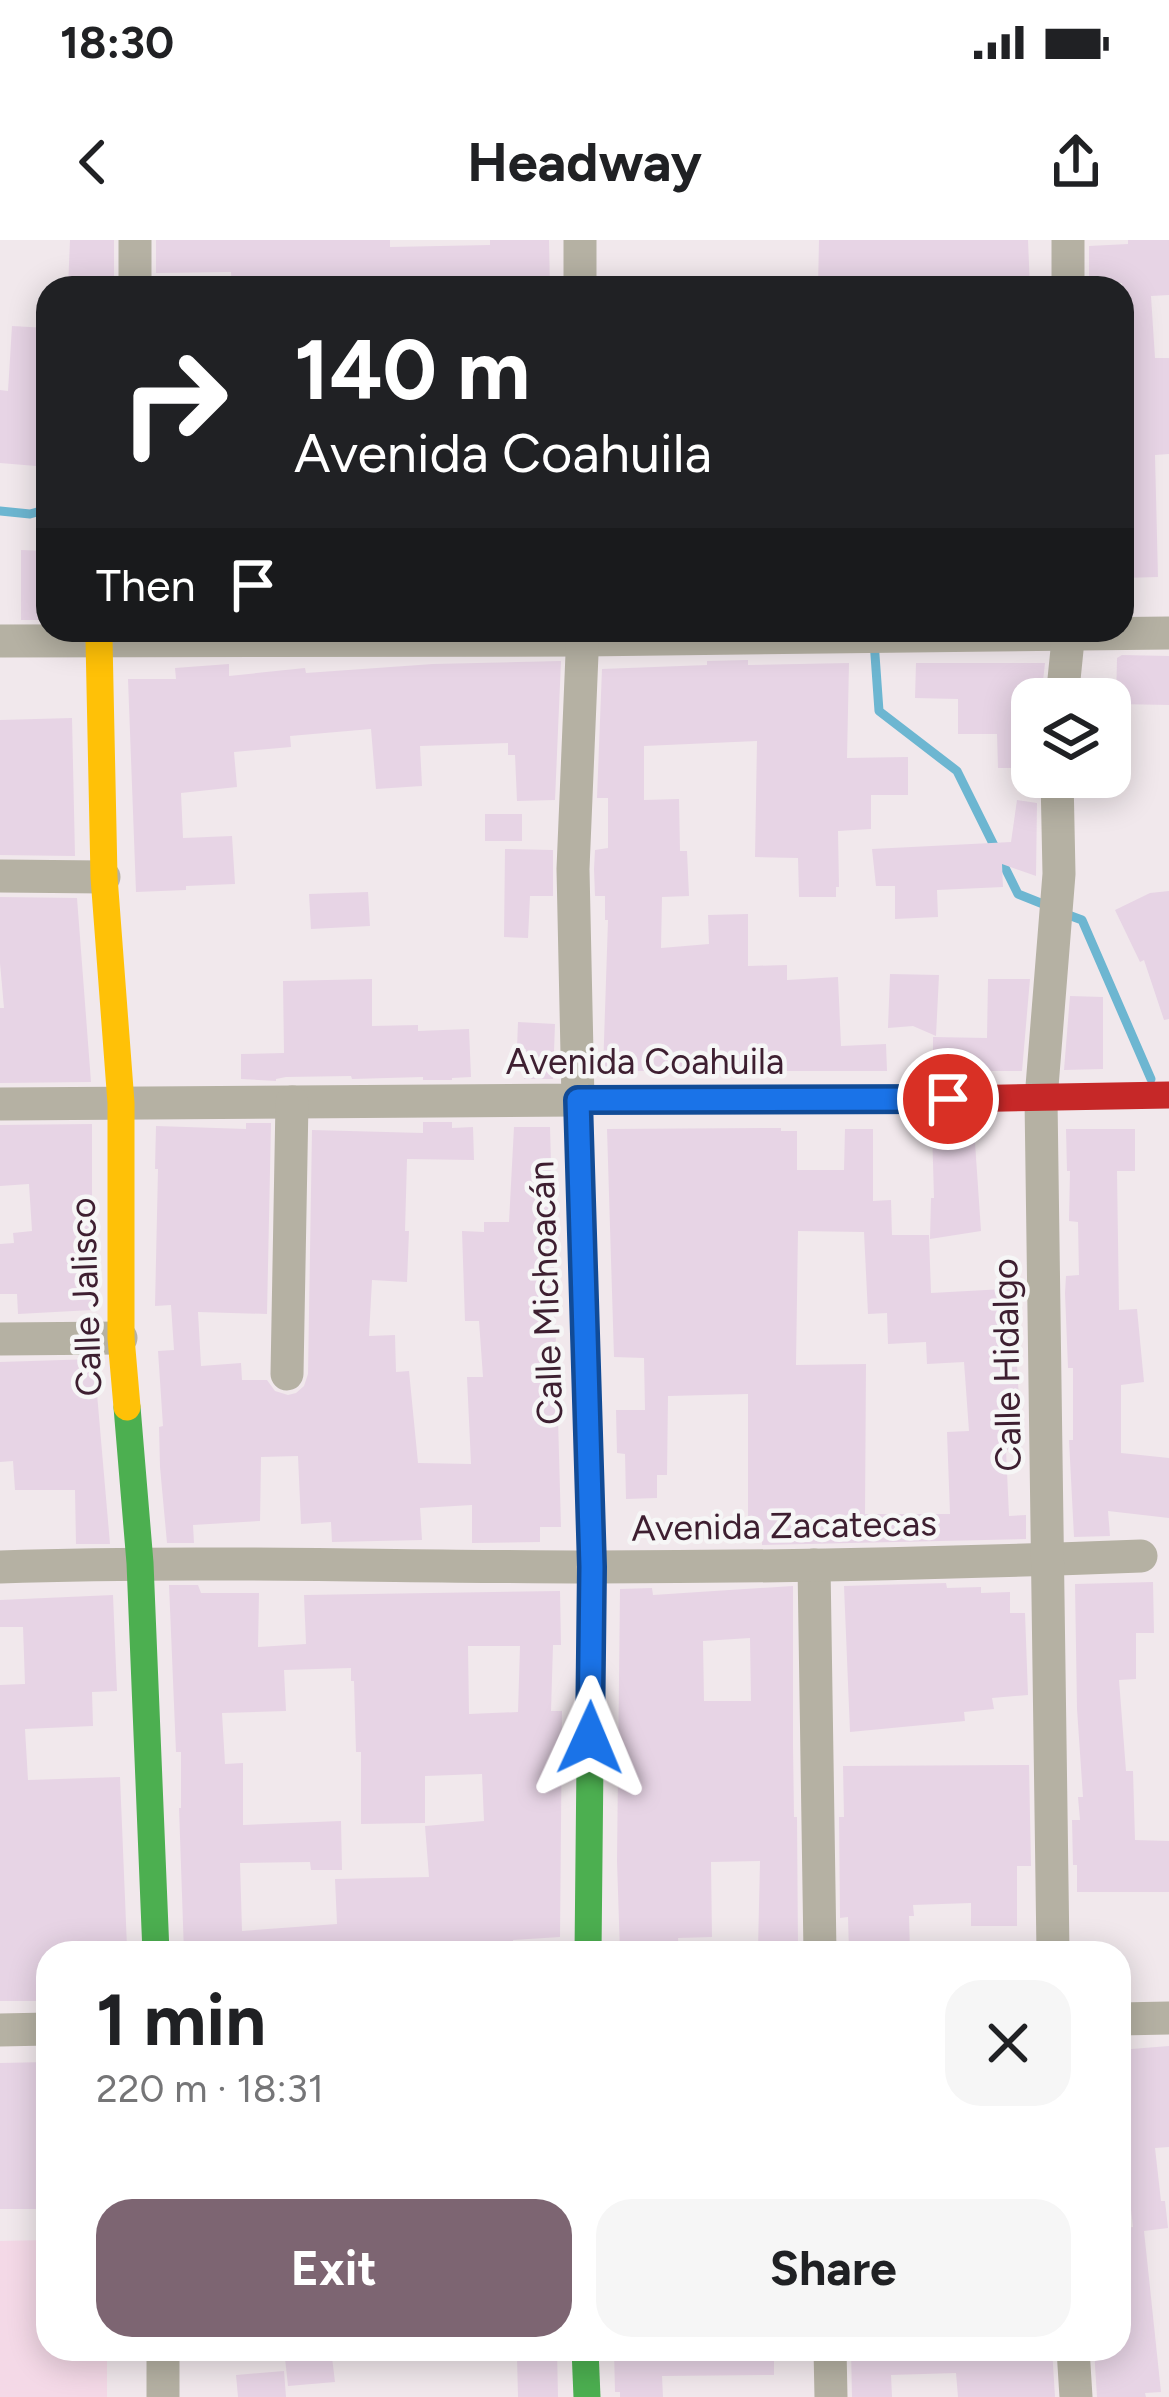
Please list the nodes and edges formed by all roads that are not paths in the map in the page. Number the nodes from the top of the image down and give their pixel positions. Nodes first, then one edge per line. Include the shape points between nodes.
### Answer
1 (135, 240) edge
2 (580, 240) edge
3 (1068, 240) edge
4 (135, 276) edge
5 (580, 276) edge
6 (1068, 276) edge
7 (1134, 632) edge
8 (1169, 633) edge
9 (0, 640) edge
10 (36, 640) edge
11 (99, 642) edge
12 (583, 642) edge
13 (1068, 642) edge
14 (1064, 678) edge
15 (1057, 798) edge
16 (0, 876) edge
17 (104, 877) junction
18 (1169, 1095) edge
19 (1041, 1099) junction
20 (578, 1100) junction
21 (292, 1102) junction
22 (121, 1103) junction
23 (0, 1104) edge
24 (121, 1338) junction
25 (0, 1339) edge
26 (287, 1374) dead end
27 (1141, 1556) dead end
28 (1048, 1559) junction
29 (140, 1562) junction
30 (814, 1565) junction
31 (592, 1567) junction
32 (0, 1568) edge
33 (156, 1941) edge
34 (588, 1941) edge
35 (820, 1941) edge
36 (1053, 1941) edge
37 (1169, 2018) edge
38 (1131, 2019) edge
39 (36, 2029) edge
40 (0, 2030) edge
41 (163, 2361) edge
42 (586, 2361) edge
43 (830, 2361) edge
44 (1074, 2361) edge
45 (164, 2397) edge
46 (587, 2397) edge
47 (831, 2397) edge
48 (1076, 2397) edge

1 - 4 street
2 - 5 street
3 - 6 street
7 - 8 street
9 - 10 street
11 - 17 street, Calle Jalisco
12 - 20 street, Calle Michoacán via 573,869
13 - 14 street
15 - 19 street, Calle Hidalgo
16 - 17 street
17 - 22 street, Calle Jalisco
18 - 19 street, Avenida Coahuila
19 - 20 street, Avenida Coahuila
19 - 28 street, Calle Hidalgo
20 - 21 street, Avenida Coahuila
20 - 31 street, Calle Michoacán
21 - 22 street, Avenida Coahuila
21 - 26 street
22 - 23 street, Avenida Coahuila
22 - 24 street, Calle Jalisco
24 - 25 street
24 - 29 street, Calle Jalisco
27 - 28 street, Avenida Zacatecas
28 - 30 street, Avenida Zacatecas
28 - 36 street, Calle Hidalgo
29 - 31 street, Avenida Zacatecas
29 - 32 street, Avenida Zacatecas
29 - 33 street, Calle Jalisco
30 - 31 street, Avenida Zacatecas
30 - 35 street
31 - 34 street, Calle Michoacán
37 - 38 street
39 - 40 street
41 - 45 street
42 - 46 street
43 - 47 street
44 - 48 street

